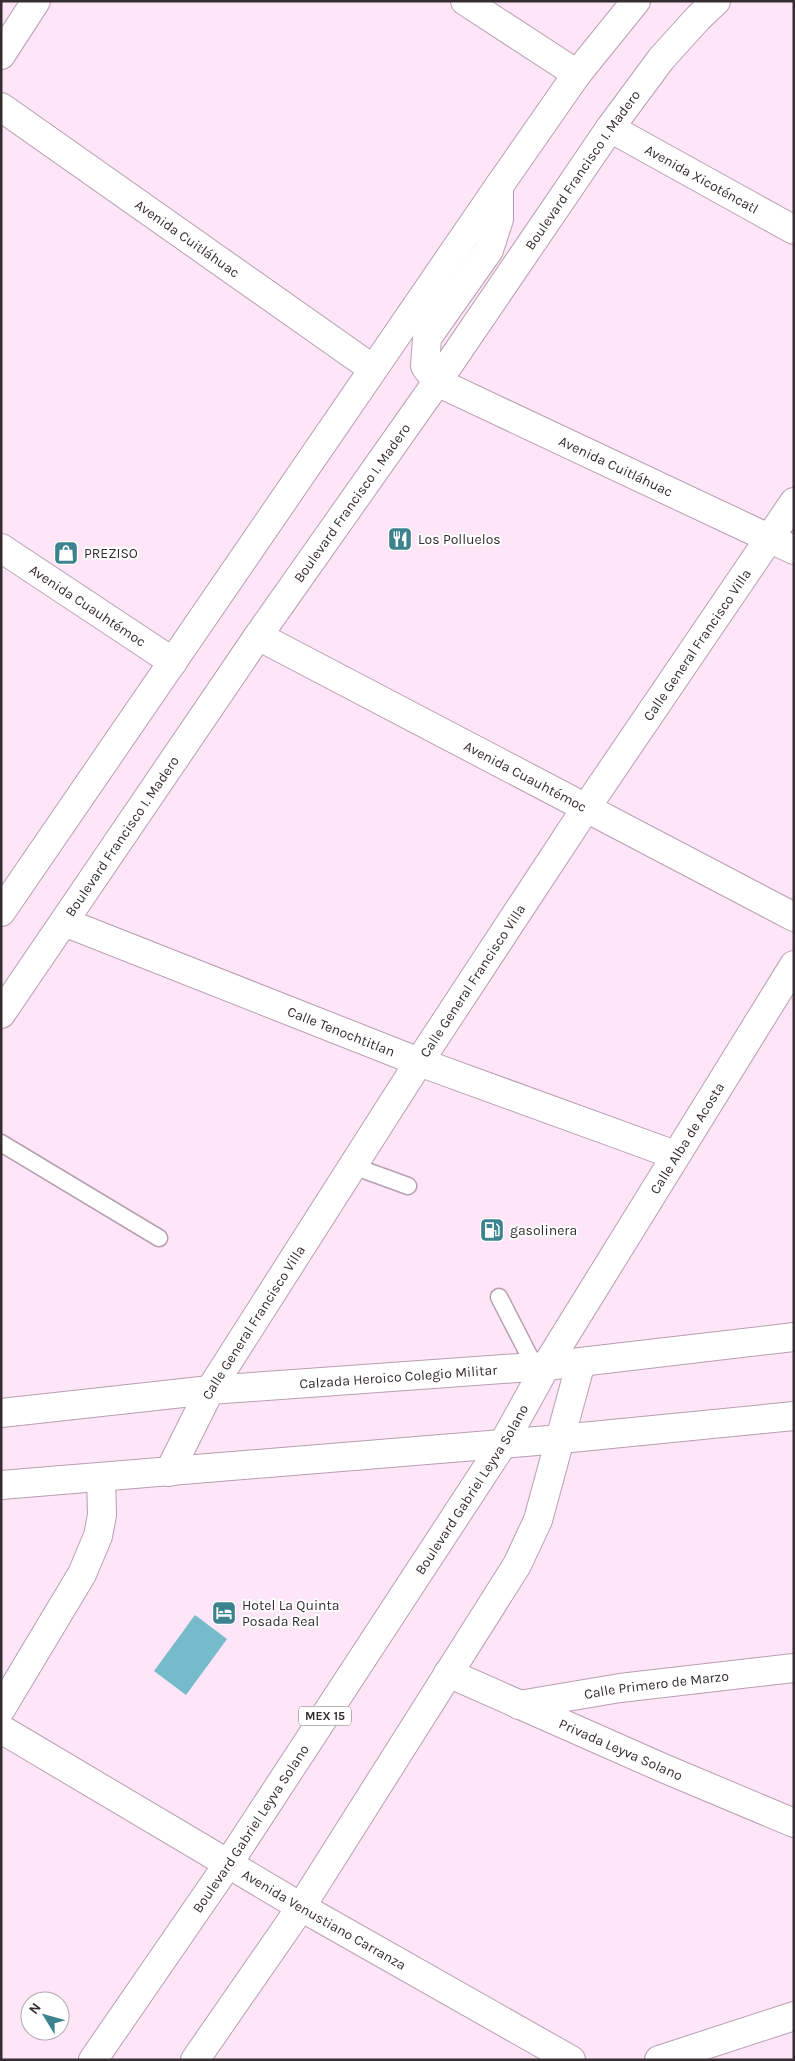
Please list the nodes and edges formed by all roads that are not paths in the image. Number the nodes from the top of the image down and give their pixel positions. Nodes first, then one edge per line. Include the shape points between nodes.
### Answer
1 (36, 1) edge
2 (466, 1) edge
3 (636, 1) edge
4 (716, 1) edge
5 (1, 55) edge
6 (577, 74) junction
7 (1, 107) edge
8 (610, 128) junction
9 (499, 186) junction
10 (794, 230) edge
11 (372, 369) junction
12 (437, 382) junction
13 (794, 502) edge
14 (782, 543) edge
15 (1, 548) edge
16 (258, 636) junction
17 (174, 662) junction
18 (586, 808) junction
19 (1, 912) edge
20 (794, 917) edge
21 (64, 922) junction
22 (794, 965) edge
23 (1, 1014) edge
24 (420, 1062) junction
25 (1, 1143) edge
26 (675, 1155) junction
27 (353, 1166) junction
28 (408, 1186) dead end
29 (158, 1238) dead end
30 (499, 1297) dead end
31 (580, 1313) junction
32 (794, 1337) edge
33 (581, 1362) junction
34 (541, 1366) junction
35 (210, 1390) junction
36 (3, 1412) edge
37 (794, 1416) edge
38 (561, 1439) junction
39 (504, 1442) junction
40 (169, 1472) junction
41 (101, 1477) junction
42 (1, 1485) edge
43 (794, 1668) edge
44 (448, 1673) junction
45 (519, 1706) junction
46 (1, 1709) edge
47 (1, 1728) edge
48 (794, 1823) edge
49 (228, 1864) junction
50 (301, 1907) junction
51 (794, 2016) edge
52 (93, 2060) edge
53 (196, 2060) edge
54 (571, 2060) edge
55 (659, 2060) edge

1 - 5 street
2 - 6 street
3 - 6 street
4 - 8 street, Boulevard Francisco I. Madero via 661,59
6 - 9 street
7 - 11 street, Avenida Cuitláhuac
8 - 10 street, Avenida Xicoténcatl
8 - 12 street, Boulevard Francisco I. Madero
9 - 11 street
9 - 12 street via 499,219 489,250 427,338 425,366
11 - 17 street
12 - 14 street, Avenida Cuitláhuac
12 - 16 street, Boulevard Francisco I. Madero
13 - 14 street, Calle General Francisco Villa
14 - 18 street, Calle General Francisco Villa
15 - 17 street, Avenida Cuauhtémoc
16 - 18 street, Avenida Cuauhtémoc
16 - 21 street, Boulevard Francisco I. Madero
17 - 19 street
18 - 20 street, Avenida Cuauhtémoc
18 - 24 street, Calle General Francisco Villa
21 - 23 street, Boulevard Francisco I. Madero
21 - 24 street, Calle Tenochtitlan
22 - 26 street, Calle Alba de Acosta
24 - 26 street, Calle Tenochtitlan
24 - 27 street, Calle General Francisco Villa
25 - 29 lane
26 - 31 street, Calle Alba de Acosta
27 - 28 lane
27 - 35 street, Calle General Francisco Villa
30 - 34 lane
31 - 33 street
31 - 34 street, Calle Alba de Acosta
32 - 33 street, Calzada Heroico Colegio Militar
33 - 34 street, Calzada Heroico Colegio Militar
33 - 38 street
34 - 35 street, Calzada Heroico Colegio Militar
34 - 39 street, Boulevard Gabriel Leyva Solano / MEX 15
35 - 36 street, Calzada Heroico Colegio Militar
35 - 40 street, Calle General Francisco Villa
37 - 38 street
38 - 39 street
38 - 44 street via 538,1520 517,1565
39 - 40 street
39 - 49 street, Boulevard Gabriel Leyva Solano / MEX 15
40 - 41 street
41 - 42 street
41 - 46 street via 102,1515 98,1536 85,1567
43 - 45 street, Calle Primero de Marzo via 620,1688
44 - 45 street, Privada Leyva Solano
44 - 50 street
45 - 48 street, Privada Leyva Solano
47 - 49 street, Avenida Venustiano Carranza
49 - 50 street, Avenida Venustiano Carranza
49 - 52 street, Boulevard Gabriel Leyva Solano / MEX 15
50 - 53 street
50 - 54 street, Avenida Venustiano Carranza
51 - 55 street

